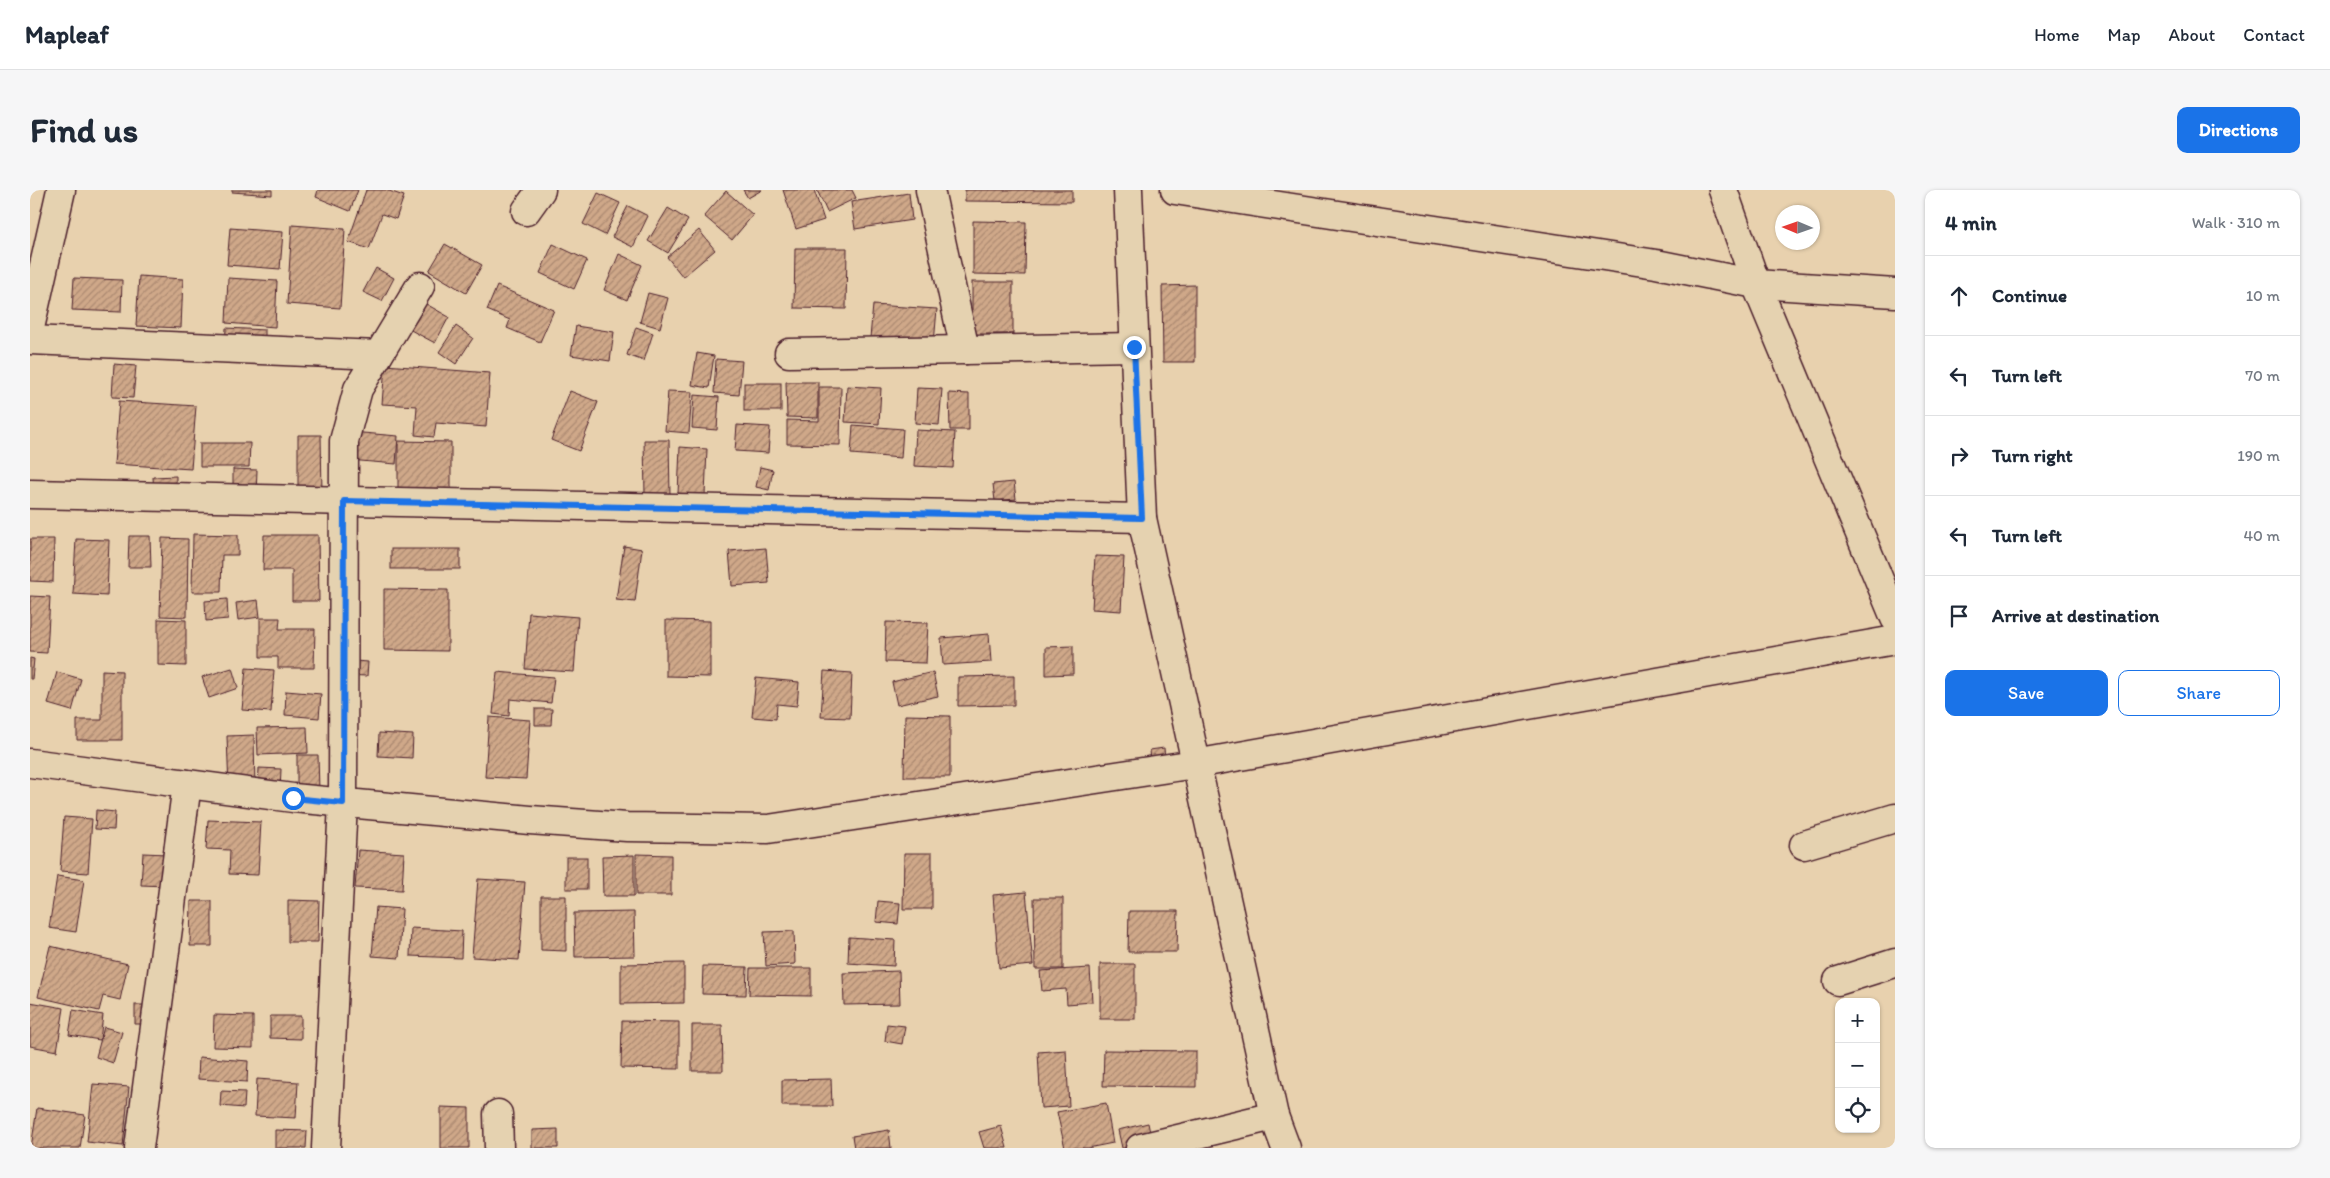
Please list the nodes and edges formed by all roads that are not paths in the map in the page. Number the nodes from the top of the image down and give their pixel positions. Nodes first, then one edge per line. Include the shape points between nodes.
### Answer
1 (61, 190) edge
2 (930, 190) edge
3 (1128, 190) edge
4 (1175, 190) edge
5 (1723, 190) edge
6 (1756, 284) junction
7 (420, 286) dead end
8 (1895, 293) edge
9 (30, 328) edge
10 (30, 340) edge
11 (1134, 347) junction
12 (965, 350) junction
13 (789, 353) dead end
14 (378, 355) junction
15 (30, 494) edge
16 (344, 501) junction
17 (1142, 518) junction
18 (1895, 618) edge
19 (1895, 640) edge
20 (30, 763) edge
21 (1194, 764) junction
22 (187, 784) junction
23 (343, 803) junction
24 (1895, 818) edge
25 (1804, 845) dead end
26 (1895, 963) edge
27 (1838, 981) dead end
28 (498, 1114) dead end
29 (1274, 1116) junction
30 (139, 1148) edge
31 (326, 1148) edge
32 (498, 1148) edge
33 (1140, 1148) edge
34 (1286, 1148) edge

1 - 9 street
2 - 12 street
3 - 11 street
4 - 6 street via 1656,264
5 - 6 street
6 - 8 street
6 - 18 street
7 - 14 street
10 - 14 street
11 - 12 street
11 - 17 street
12 - 13 street
14 - 16 street via 358,389 344,441
15 - 16 street
16 - 17 street
16 - 23 street
17 - 21 street
19 - 21 street
20 - 22 street
21 - 23 street via 768,829 627,827
21 - 29 street
22 - 23 street
22 - 30 street
23 - 31 street
24 - 25 street
26 - 27 street
28 - 32 street
29 - 33 street
29 - 34 street

